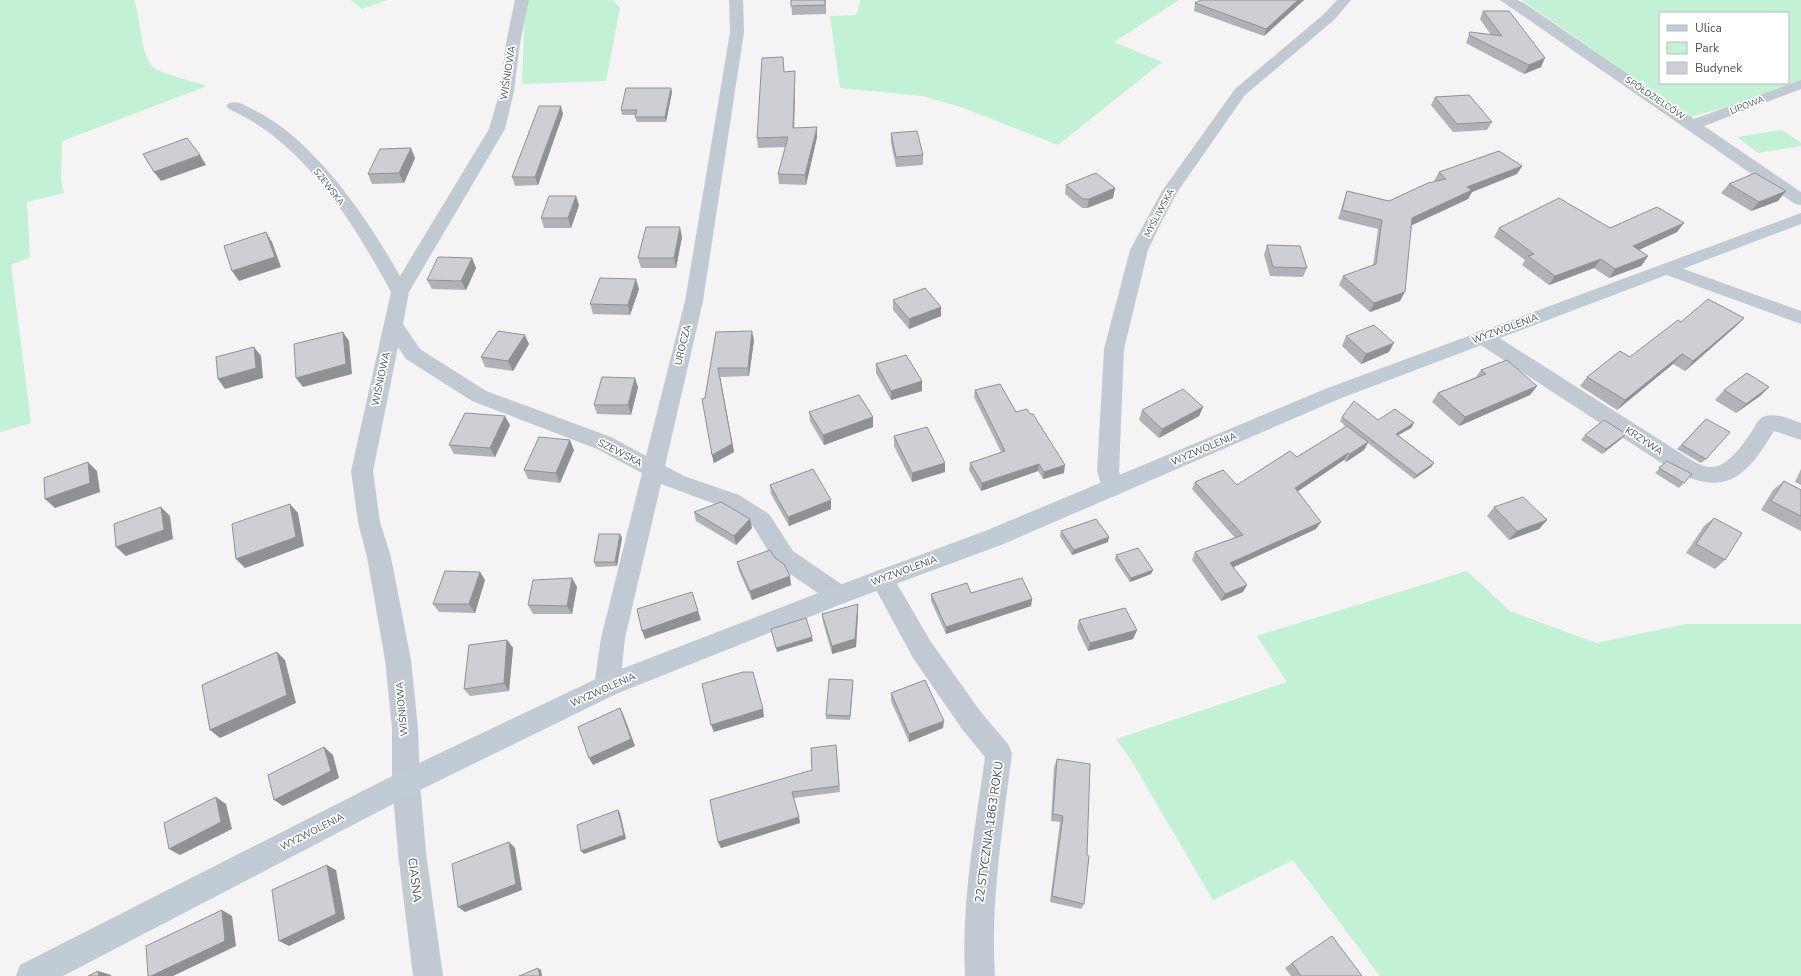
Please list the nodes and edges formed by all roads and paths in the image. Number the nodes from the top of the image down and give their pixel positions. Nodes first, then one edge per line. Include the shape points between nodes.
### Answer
1 (522, 0) edge
2 (736, 0) edge
3 (1344, 0) edge
4 (1507, 0) edge
5 (1801, 84) edge
6 (234, 106) dead end
7 (1694, 125) junction
8 (1801, 200) edge
9 (1801, 218) edge
10 (1667, 269) junction
11 (400, 292) junction
12 (1801, 318) edge
13 (393, 324) junction
14 (1483, 337) junction
15 (1801, 432) edge
16 (653, 469) junction
17 (1112, 488) junction
18 (882, 579) junction
19 (839, 595) junction
20 (607, 686) junction
21 (406, 783) junction
22 (31, 976) edge
23 (428, 976) edge
24 (980, 976) edge

1 - 11 street, WIŚNIOWA via 507,91 497,129
2 - 16 street, UROCZA via 737,32 694,301
3 - 17 street, MYŚLIWSKA via 1329,17 1240,92 1170,191 1139,250 1114,349 1108,471
4 - 7 street, SPÓŁDZIELCÓW
5 - 7 street, LIPOWA
6 - 11 street, SZEWSKA via 266,123 311,164 340,199 389,271
7 - 8 street, SPÓŁDZIELCÓW
9 - 10 street, WYZWOLENIA
10 - 12 street
10 - 14 street, WYZWOLENIA
11 - 13 street, WIŚNIOWA
13 - 16 street, SZEWSKA via 412,354 479,396 604,443
13 - 21 street, WIŚNIOWA via 362,471 369,522 379,556 398,660
14 - 15 street, KRZYWA via 1674,460 1705,475 1724,474 1743,457 1768,423 1784,425
14 - 17 street, WYZWOLENIA via 1332,394
16 - 19 street, SZEWSKA via 676,482 731,501 761,520 785,558
16 - 20 street, UROCZA via 613,638
17 - 18 street, WYZWOLENIA via 993,538
18 - 19 street, WYZWOLENIA
18 - 24 street, 22 STYCZNIA 1863 ROKU via 922,650 971,720 999,753 978,911
19 - 20 street, WYZWOLENIA
20 - 21 street, WYZWOLENIA
21 - 22 street, WYZWOLENIA
21 - 23 street, CIASNA

